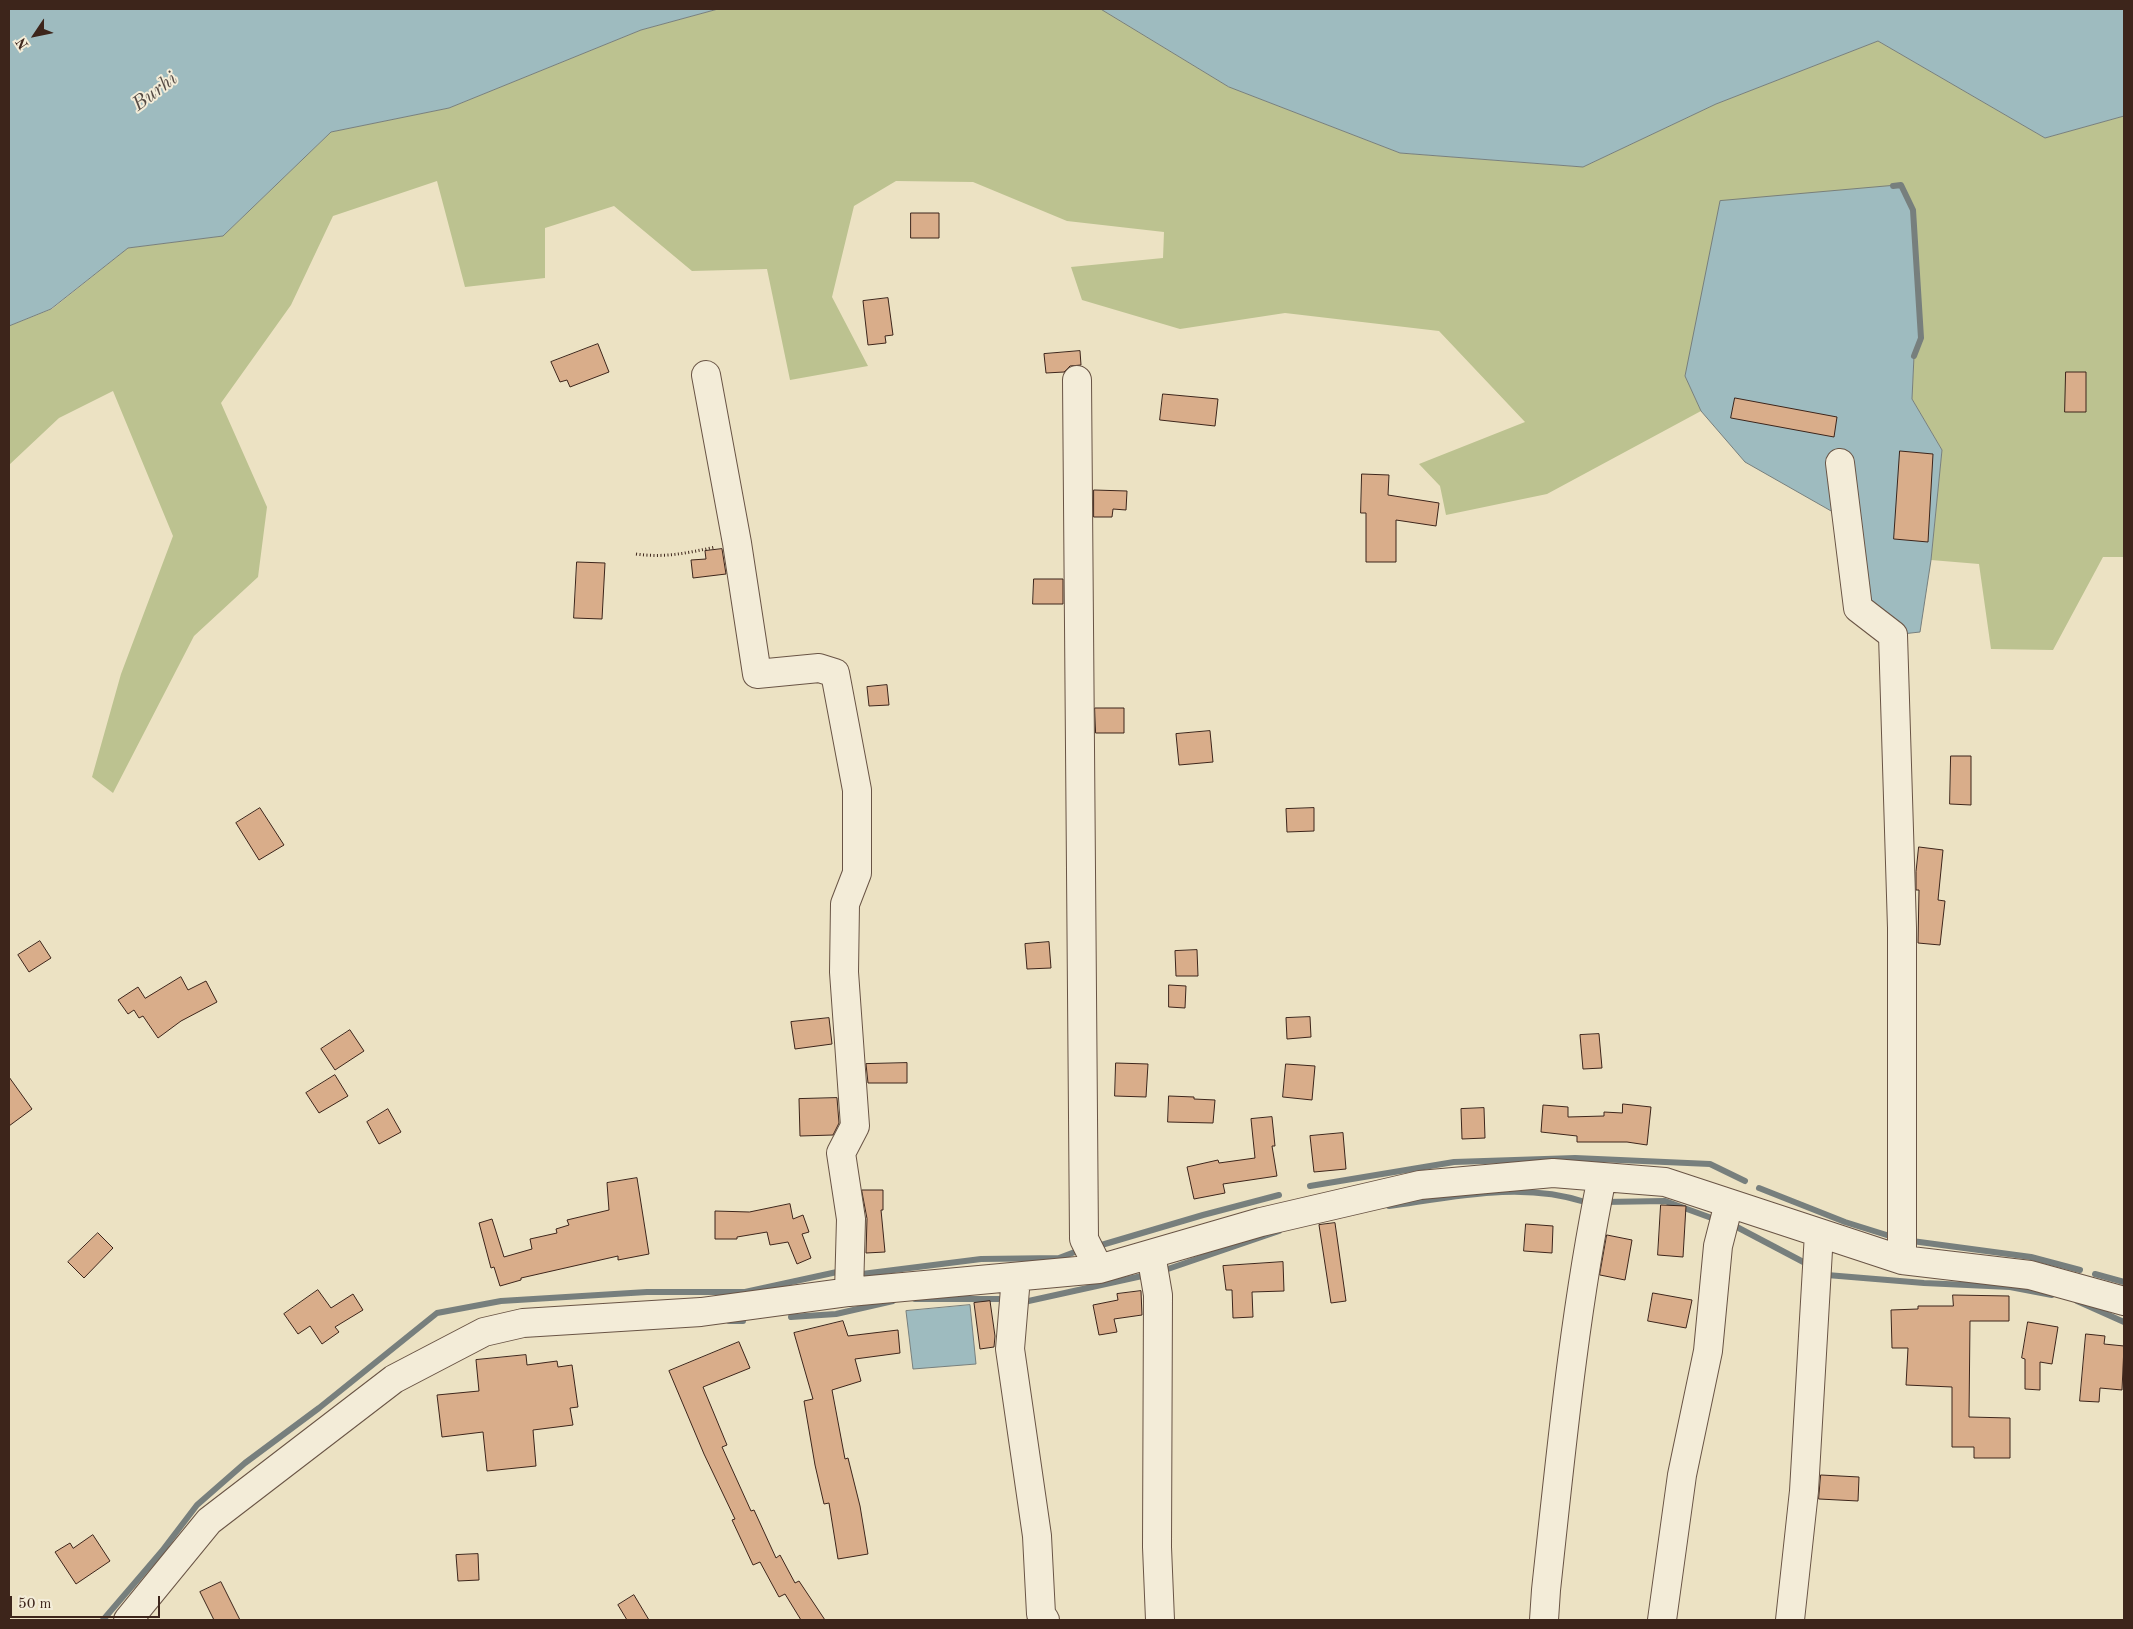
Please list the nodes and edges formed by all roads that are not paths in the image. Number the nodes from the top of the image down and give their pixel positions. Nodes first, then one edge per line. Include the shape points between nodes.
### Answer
1 (706, 375) dead end
2 (1077, 380) dead end
3 (1840, 463) dead end
4 (1602, 1177) junction
5 (1729, 1203) junction
6 (1820, 1233) junction
7 (1151, 1254) junction
8 (1902, 1260) junction
9 (1099, 1269) junction
10 (1016, 1277) junction
11 (849, 1292) junction
12 (2124, 1301) edge
13 (128, 1620) edge
14 (1045, 1620) edge
15 (1160, 1620) edge
16 (1544, 1620) edge
17 (1662, 1620) edge
18 (1790, 1620) edge

1 - 11 street via 757,674 819,668 835,673 857,790 857,873 845,904 844,972 855,1126 841,1154 851,1219
2 - 9 street via 1084,1239
3 - 8 street via 1858,608 1893,635 1902,928
4 - 5 street via 1665,1182
4 - 7 street via 1553,1174 1420,1185 1261,1222
4 - 16 street via 1586,1254
5 - 6 street
5 - 17 street via 1718,1246 1708,1350 1682,1475
6 - 8 street
6 - 18 street via 1804,1491
7 - 9 street
7 - 15 street via 1158,1295 1157,1547
8 - 12 street via 2030,1274
9 - 10 street
10 - 11 street
10 - 14 street via 1010,1348 1037,1536 1041,1614
11 - 13 street via 701,1312 526,1322 484,1332 394,1379 210,1521

